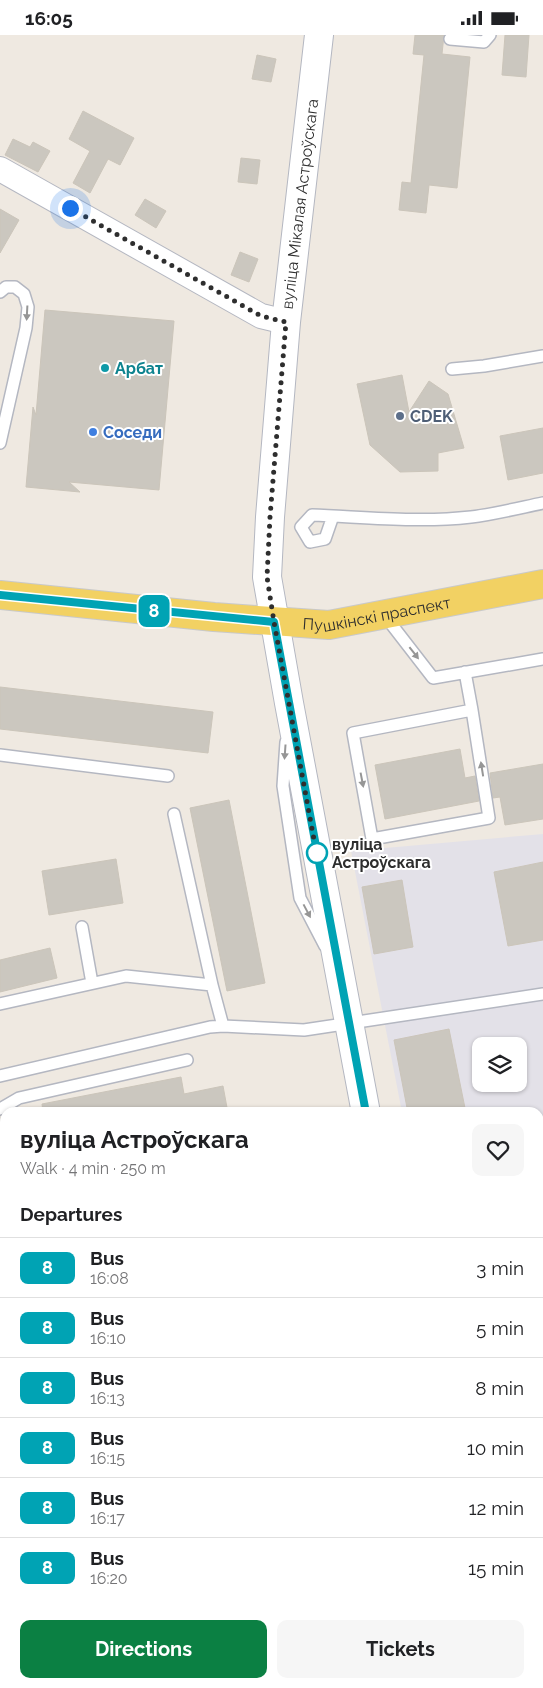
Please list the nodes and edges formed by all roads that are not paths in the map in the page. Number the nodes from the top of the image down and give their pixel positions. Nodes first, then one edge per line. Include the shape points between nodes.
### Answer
1 (490, 35) edge
2 (316, 37) edge
3 (450, 39) dead end
4 (0, 169) edge
5 (0, 292) edge
6 (286, 322) junction
7 (543, 356) edge
8 (452, 369) dead end
9 (0, 443) edge
10 (543, 503) edge
11 (333, 516) dead end
12 (543, 584) edge
13 (0, 595) edge
14 (384, 614) junction
15 (274, 622) junction
16 (543, 659) edge
17 (465, 672) junction
18 (472, 710) junction
19 (0, 755) edge
20 (168, 776) dead end
21 (174, 814) dead end
22 (82, 927) dead end
23 (92, 983) junction
24 (212, 985) junction
25 (543, 994) edge
26 (0, 1004) edge
27 (349, 1024) junction
28 (223, 1026) junction
29 (187, 1060) dead end
30 (0, 1076) edge
31 (3, 1107) edge
32 (365, 1107) edge

1 - 3 lane via 484,42
2 - 6 main road, вуліца Мікалая Астроўскага
4 - 6 street via 261,316
5 -> 9 lane via 6,287 16,287 24,293 28,307
6 - 15 main road, вуліца Мікалая Астроўскага via 267,577
7 - 8 lane
10 - 11 lane via 470,517 398,519
12 - 14 main road, Пушкінскі праспект
13 - 15 main road, Пушкінскі праспект
14 - 15 main road, Пушкінскі праспект via 329,625
14 -> 17 lane via 433,678
15 - 27 main road, вуліца Мікалая Астроўскага
16 - 17 lane
17 - 18 lane
18 -> 18 lane via 353,733 372,839 489,818
19 - 20 lane
21 - 24 lane
22 - 23 lane
23 - 24 lane via 126,976
23 - 26 lane
24 - 28 lane
25 - 27 lane
27 - 28 lane via 304,1030
27 - 32 main road, вуліца Мікалая Астроўскага
28 - 30 lane
29 - 31 lane via 19,1098

